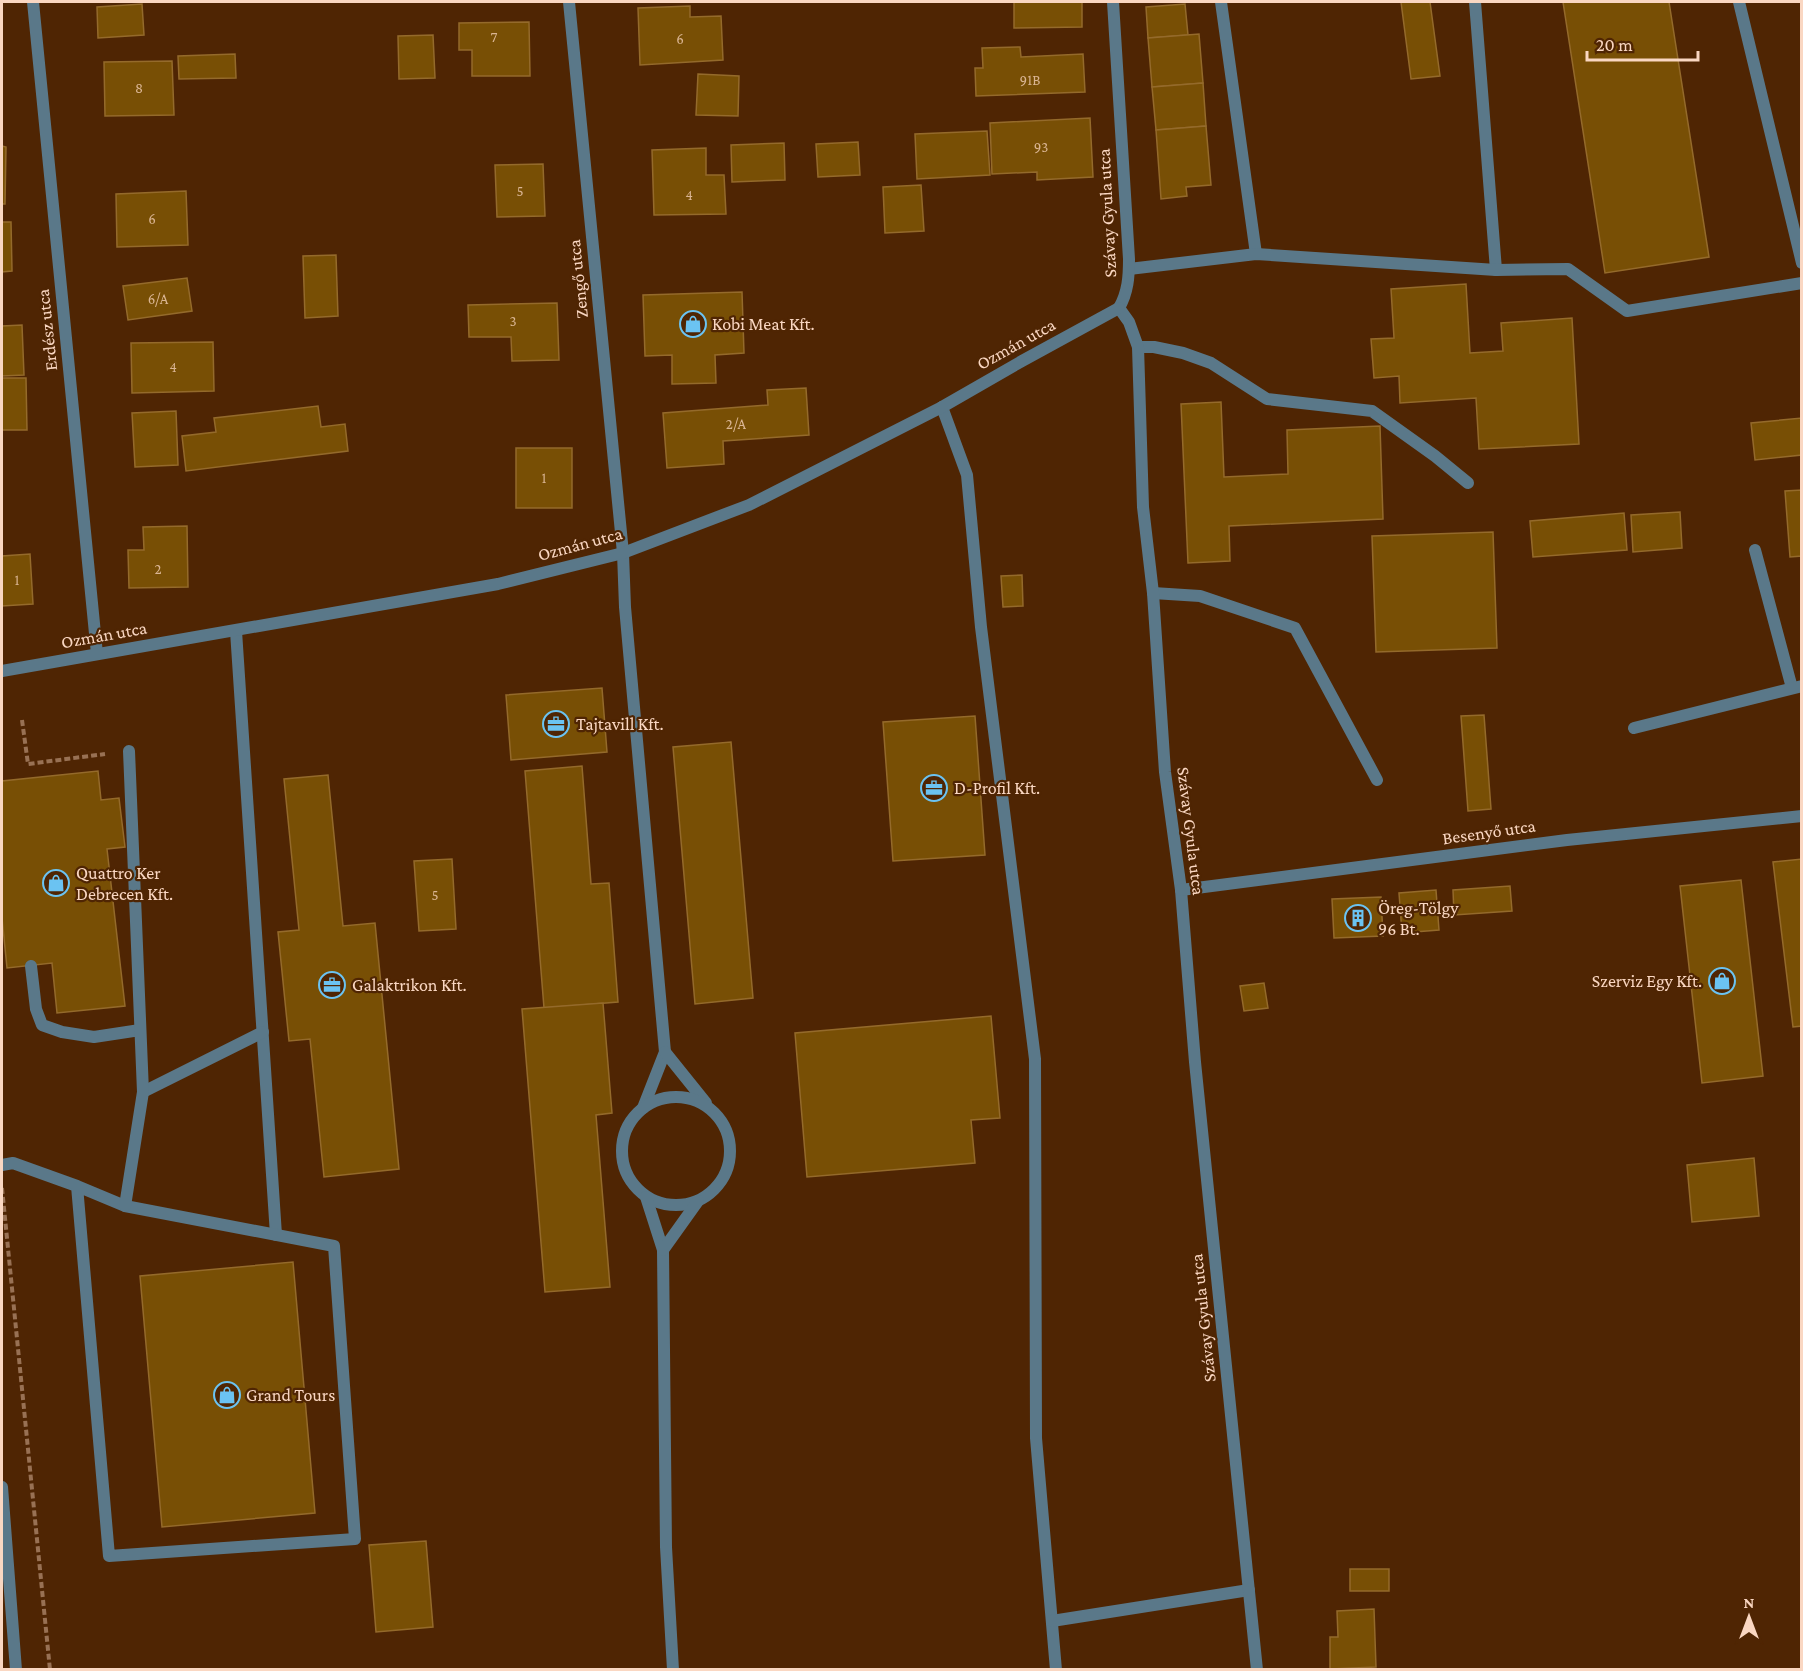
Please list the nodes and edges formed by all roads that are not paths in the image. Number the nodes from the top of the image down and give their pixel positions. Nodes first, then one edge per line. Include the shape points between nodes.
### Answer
1 (33, 2) edge
2 (569, 2) edge
3 (1113, 2) edge
4 (1221, 2) edge
5 (1475, 2) edge
6 (1739, 2) edge
7 (1256, 254) junction
8 (1802, 263) edge
9 (1129, 269) junction
10 (1496, 270) junction
11 (1802, 283) edge
12 (1119, 308) junction
13 (1138, 347) junction
14 (942, 408) junction
15 (1468, 483) dead end
16 (1755, 550) dead end
17 (622, 553) junction
18 (1154, 593) junction
19 (236, 631) junction
20 (97, 654) junction
21 (2, 671) edge
22 (1797, 687) edge
23 (1634, 728) dead end
24 (129, 751) road end
25 (1377, 780) dead end
26 (1802, 816) edge
27 (1181, 890) junction
28 (31, 966) dead end
29 (140, 1030) junction
30 (263, 1032) junction
31 (666, 1053) junction
32 (143, 1092) junction
33 (643, 1108) junction
34 (710, 1108) junction
35 (2, 1165) edge
36 (77, 1186) junction
37 (646, 1197) junction
38 (698, 1201) junction
39 (124, 1206) junction
40 (276, 1235) junction
41 (663, 1250) junction
42 (2, 1486) edge
43 (1249, 1590) junction
44 (1052, 1621) junction
45 (16, 1670) edge
46 (673, 1670) edge
47 (1056, 1670) edge
48 (1257, 1670) edge

1 - 20 street, Erdész utca
2 - 17 street, Zengő utca
3 - 9 street, Szávay Gyula utca
4 - 7 street
5 - 10 street
6 - 8 street
7 - 9 street
7 - 10 street
9 - 12 street, Szávay Gyula utca via 1126,296
10 - 11 street via 1568,269 1627,312
12 - 13 street, Szávay Gyula utca
12 - 14 street, Ozmán utca
13 - 15 street via 1164,349 1211,363 1267,399 1372,411
13 - 18 street, Szávay Gyula utca via 1143,507
14 - 17 street, Ozmán utca via 749,505
14 - 44 street via 968,475 983,639 1035,1059 1036,1438
16 - 22 street
17 - 19 street, Ozmán utca via 498,584
17 - 31 street, Zengő utca
18 - 25 street via 1200,596 1295,628
18 - 27 street, Szávay Gyula utca via 1165,772
19 - 20 street, Ozmán utca
19 - 30 street
20 - 21 street, Ozmán utca
22 - 23 street
24 - 29 street
26 - 27 street, Besenyő utca via 1567,840
27 - 43 street, Szávay Gyula utca
28 - 29 street via 42,1025 94,1037
29 - 32 street
30 - 32 street
30 - 40 street
31 - 33 street
31 - 34 street
32 - 39 street
33 - 34 street via 675,1097
33 - 37 street via 623,1136 621,1153 625,1171
34 - 38 street via 729,1139 730,1158 725,1176
35 - 36 street via 13,1163
36 - 39 street
36 - 40 street via 109,1556 355,1539 334,1246
37 - 38 street via 681,1206
37 - 41 street
38 - 41 street
39 - 40 street
41 - 46 street via 666,1547
42 - 45 street
43 - 44 street
43 - 48 street, Szávay Gyula utca
44 - 47 street

